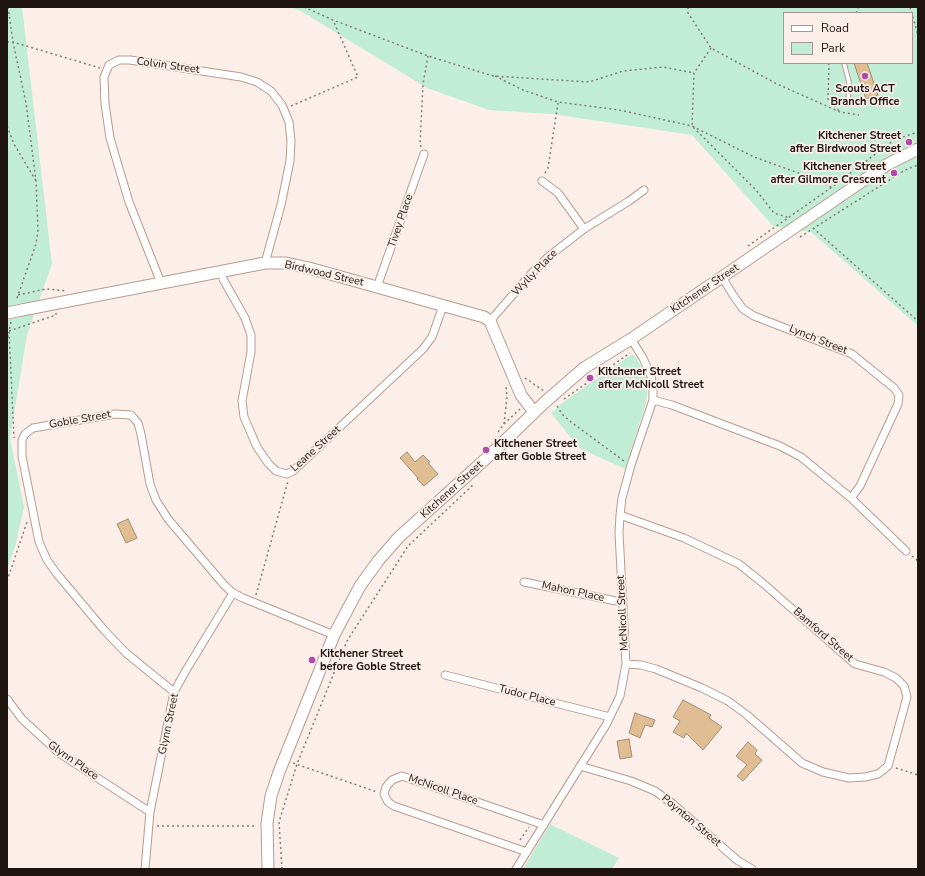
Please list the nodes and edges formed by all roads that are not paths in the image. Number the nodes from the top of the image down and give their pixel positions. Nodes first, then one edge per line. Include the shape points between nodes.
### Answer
1 (844, 64) edge
2 (848, 104) dead end
3 (918, 149) edge
4 (424, 154) road end
5 (542, 181) road end
6 (644, 190) dead end
7 (584, 229) junction
8 (265, 263) junction
9 (222, 271) junction
10 (722, 278) junction
11 (161, 283) junction
12 (377, 287) junction
13 (443, 306) junction
14 (10, 315) edge
15 (490, 321) junction
16 (631, 339) junction
17 (653, 400) junction
18 (534, 412) junction
19 (851, 498) junction
20 (620, 515) junction
21 (906, 551) dead end
22 (524, 582) dead end
23 (233, 593) junction
24 (623, 600) junction
25 (334, 635) junction
26 (626, 664) junction
27 (445, 675) dead end
28 (174, 692) junction
29 (7, 699) edge
30 (610, 716) junction
31 (580, 766) junction
32 (150, 812) junction
33 (544, 825) junction
34 (527, 852) junction
35 (145, 869) edge
36 (268, 869) edge
37 (516, 869) edge
38 (752, 869) edge

1 - 2 lane via 849,82
3 - 10 street, Kitchener Street via 888,164
4 - 12 street, Tivey Place
5 - 7 street via 558,192
6 - 7 street, Wylly Place
7 - 15 street, Wylly Place via 548,257
8 - 9 street, Birdwood Street
8 - 11 street, Colvin Street via 290,161 289,122 282,105 271,91 241,76 119,60 109,65 104,77 110,138 129,202
8 - 12 street, Birdwood Street via 286,263
9 - 11 street, Birdwood Street
9 - 13 street, Leane Street via 223,279 245,318 251,335 252,352 242,401 244,416 268,463 276,471 287,474 423,349 432,337
10 - 16 street, Kitchener Street
10 - 19 street, Lynch Street via 743,309 754,316 852,354 899,395 898,404 860,486
11 - 14 street, Birdwood Street, bridge via 76,299 19,306
12 - 13 street, Birdwood Street
13 - 15 street, Birdwood Street
15 - 18 street via 521,395
16 - 17 street, McNicoll Street via 652,376
16 - 18 street, Kitchener Street via 584,368
17 - 19 street via 780,446 801,457
17 - 20 street, McNicoll Street via 631,465
18 - 25 street, Kitchener Street via 399,538 378,561 360,586
19 - 21 street
20 - 24 street, McNicoll Street
20 - 26 street, Bamford Street via 684,538 739,564 855,664 896,678 904,686 907,697 888,766 878,774 849,778 823,772 802,763 728,701 656,669
22 - 24 street, Mahon Place via 616,601
23 - 25 street, Goble Street
23 - 28 street, Glynn Street
23 - 28 street, Goble Street via 168,519 156,500 150,484 138,423 131,415 115,414 33,428 25,434 21,444 22,456 39,542 47,560 126,653
24 - 26 street, McNicoll Street
25 - 36 street, Kitchener Street via 271,796
26 - 30 street, McNicoll Street via 620,696
27 - 30 street, Tudor Place
28 - 32 street, Glynn Street
29 - 32 street, Glynn Place via 22,719 59,753
30 - 31 street, McNicoll Street
31 - 33 street, McNicoll Street
31 - 38 street, Poynton Street via 655,791 674,804 737,860
32 - 35 street, Glynn Street
33 - 34 street, McNicoll Street
33 - 34 street, McNicoll Place via 402,776 392,780 386,787 384,794 388,802 394,806
34 - 37 street, McNicoll Street

